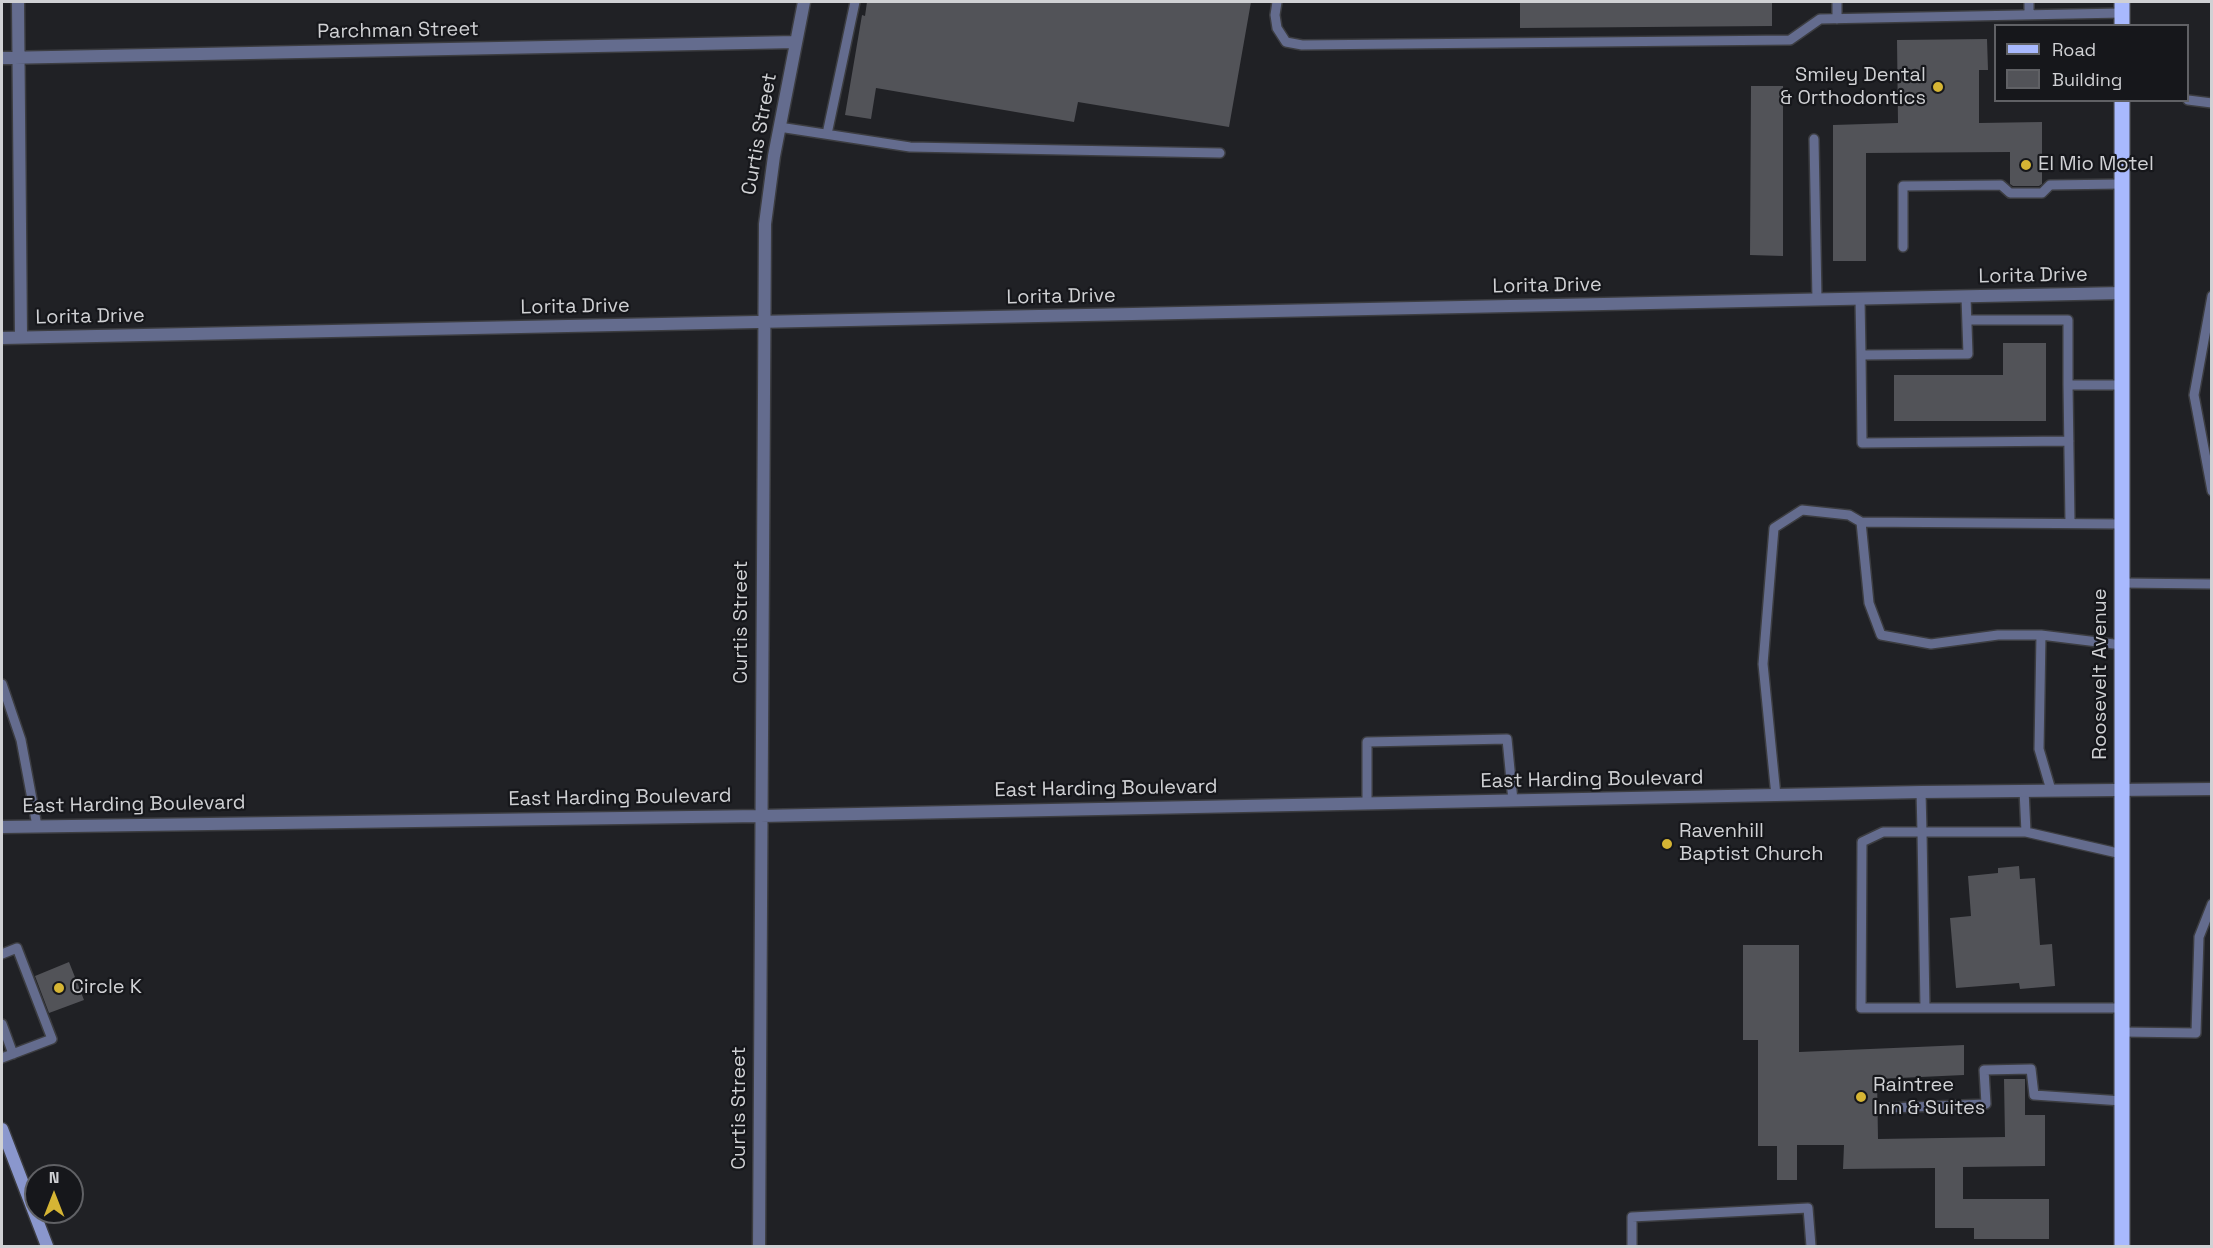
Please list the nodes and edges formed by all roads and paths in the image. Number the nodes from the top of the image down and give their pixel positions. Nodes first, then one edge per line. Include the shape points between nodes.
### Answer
1 (18, 2) edge
2 (804, 2) edge
3 (855, 2) edge
4 (1276, 2) edge
5 (1837, 2) edge
6 (2029, 2) edge
7 (2122, 13) edge
8 (2029, 15) junction
9 (1837, 19) junction
10 (796, 42) junction
11 (2, 58) edge
12 (18, 58) junction
13 (2189, 100) edge
14 (2122, 102) edge
15 (2211, 103) edge
16 (779, 127) junction
17 (827, 134) junction
18 (1814, 139) dead end
19 (1220, 153) dead end
20 (2010, 177) dead end
21 (2042, 177) dead end
22 (2122, 184) junction
23 (2001, 185) junction
24 (2050, 185) junction
25 (1903, 247) dead end
26 (2122, 293) junction
27 (2211, 296) edge
28 (1966, 297) junction
29 (1860, 299) junction
30 (1817, 300) junction
31 (1966, 320) junction
32 (764, 323) junction
33 (21, 337) junction
34 (2, 338) edge
35 (1861, 356) junction
36 (2068, 385) junction
37 (2122, 385) junction
38 (2200, 427) junction
39 (2211, 431) edge
40 (2069, 441) junction
41 (2211, 491) edge
42 (1861, 522) junction
43 (2070, 522) junction
44 (2122, 524) junction
45 (2122, 583) junction
46 (2211, 584) edge
47 (2041, 635) junction
48 (2122, 645) junction
49 (2, 684) edge
50 (2211, 789) edge
51 (2024, 790) junction
52 (2051, 790) junction
53 (2122, 790) junction
54 (1921, 792) junction
55 (1776, 795) junction
56 (1513, 801) junction
57 (1367, 804) junction
58 (760, 816) junction
59 (37, 826) junction
60 (2, 827) edge
61 (1922, 832) junction
62 (2026, 832) junction
63 (2122, 854) junction
64 (2211, 904) edge
65 (2199, 937) junction
66 (2211, 937) edge
67 (2, 954) edge
68 (1925, 1008) junction
69 (2122, 1008) junction
70 (2, 1024) edge
71 (2122, 1032) junction
72 (13, 1054) junction
73 (2, 1058) edge
74 (2122, 1101) junction
75 (1890, 1108) dead end
76 (2, 1129) edge
77 (46, 1246) edge
78 (759, 1246) edge
79 (1632, 1246) edge
80 (1811, 1246) edge
81 (2122, 1246) edge

1 - 12 street
2 - 10 street, Curtis Street
3 - 17 lane
4 - 9 lane via 1277,27 1286,42 1302,45 1790,40 1820,19
5 - 9 lane
6 - 8 lane
7 - 8 lane
8 - 9 lane
10 - 12 street, Parchman Street
10 - 16 street, Curtis Street
11 - 12 street, Parchman Street
12 - 33 street
13 - 15 lane
14 - 22 main road, Roosevelt Avenue
16 - 17 lane
16 - 32 street, Curtis Street via 765,224
17 - 19 lane via 910,147
18 - 30 lane
20 - 23 lane
21 - 24 lane
22 - 24 lane
22 - 26 main road, Roosevelt Avenue
23 - 24 lane via 2010,193 2042,193
23 - 25 lane via 1903,186
26 - 28 street, Lorita Drive
26 - 37 main road, Roosevelt Avenue
27 - 38 lane via 2194,395
28 - 29 street, Lorita Drive
28 - 31 lane
29 - 30 street, Lorita Drive
29 - 35 lane
30 - 32 street, Lorita Drive
31 - 35 lane via 1968,354
31 - 36 lane via 2068,320
32 - 33 street, Lorita Drive
32 - 58 street, Curtis Street
33 - 34 street, Lorita Drive
35 - 40 lane via 1862,443
36 - 37 lane
36 - 40 lane
37 - 44 main road, Roosevelt Avenue
38 - 39 lane
38 - 41 lane
40 - 43 lane
42 - 43 lane
42 - 47 lane via 1869,603 1881,635 1931,644 1998,635
42 - 55 lane via 1849,515 1802,510 1774,528 1763,664
43 - 44 lane
44 - 45 main road, Roosevelt Avenue
45 - 46 lane
45 - 48 main road, Roosevelt Avenue
47 - 48 lane
47 - 52 lane via 2039,749
48 - 53 main road, Roosevelt Avenue
49 - 59 lane via 21,740
50 - 53 street, East Harding Boulevard
51 - 52 street, East Harding Boulevard
51 - 54 street, East Harding Boulevard
51 - 62 lane
52 - 53 street, East Harding Boulevard
53 - 63 main road, Roosevelt Avenue
54 - 55 street, East Harding Boulevard
54 - 61 lane
55 - 56 street, East Harding Boulevard
56 - 57 street, East Harding Boulevard
56 - 57 lane via 1507,739 1367,742
57 - 58 street, East Harding Boulevard
58 - 59 street, East Harding Boulevard
58 - 78 street, Curtis Street
59 - 60 street, East Harding Boulevard
61 - 62 lane
61 - 68 lane
61 - 68 lane via 1883,832 1862,842 1861,1008
62 - 63 lane
63 - 69 main road, Roosevelt Avenue
64 - 65 lane
65 - 66 lane
65 - 71 lane via 2196,1034
67 - 72 lane via 17,948 52,1040
68 - 69 lane
69 - 71 main road, Roosevelt Avenue
70 - 72 lane
71 - 74 main road, Roosevelt Avenue
72 - 73 lane
74 - 75 lane via 2034,1095 2031,1069 1984,1070 1986,1104
74 - 81 main road, Roosevelt Avenue
76 - 77 main road
79 - 80 lane via 1632,1217 1808,1208

